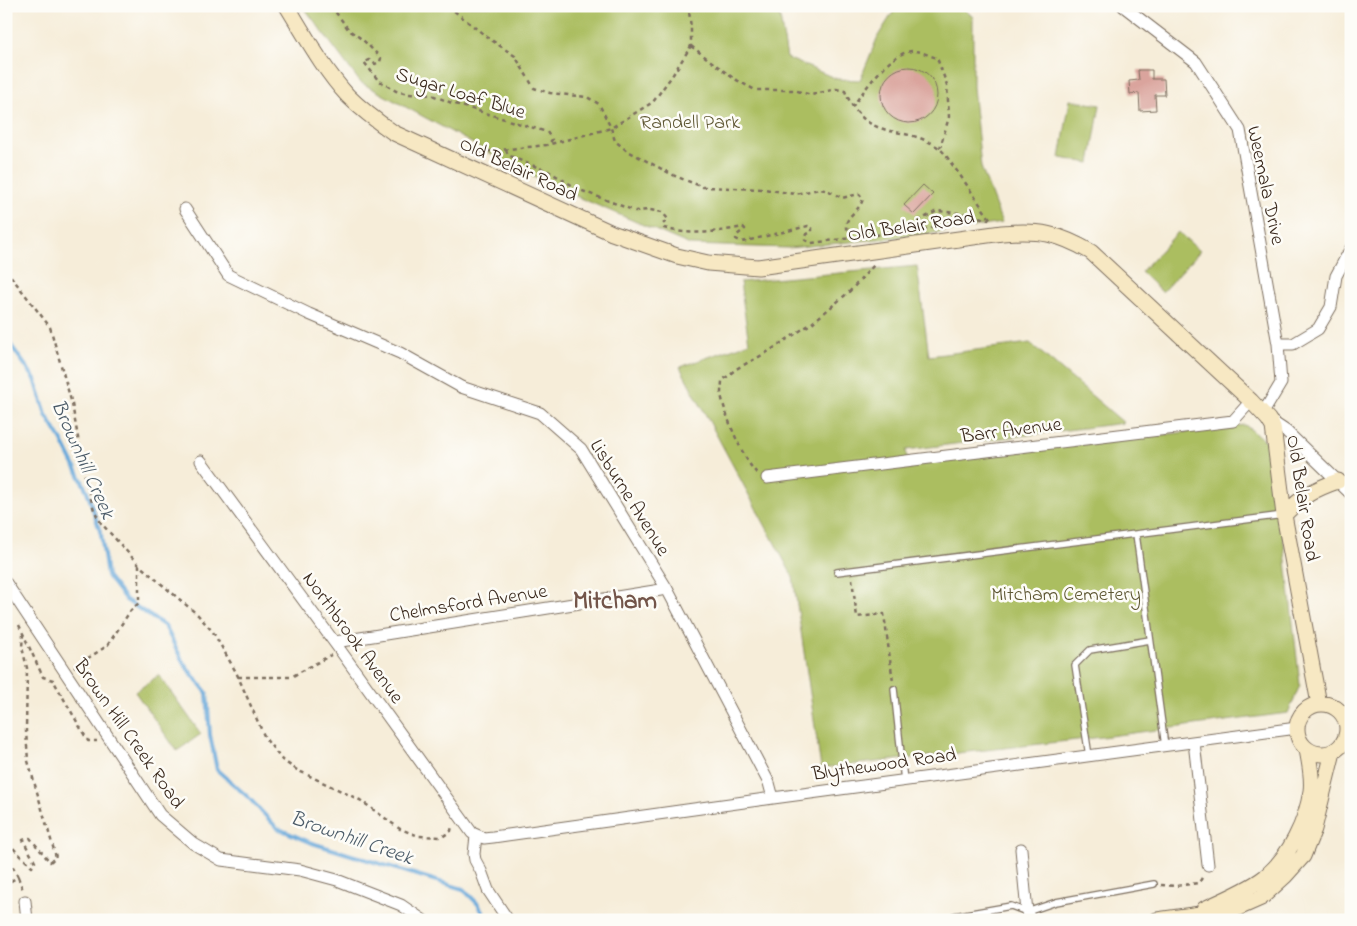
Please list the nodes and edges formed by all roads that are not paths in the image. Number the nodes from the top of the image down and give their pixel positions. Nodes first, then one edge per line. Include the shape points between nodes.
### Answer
1 (287, 6) edge
2 (1123, 6) edge
3 (185, 209) dead end
4 (1351, 248) edge
5 (1278, 344) junction
6 (1251, 401) junction
7 (1266, 416) junction
8 (201, 461) dead end
9 (767, 478) road end
10 (1338, 481) junction
11 (1351, 494) edge
12 (1284, 515) junction
13 (1136, 534) junction
14 (836, 572) dead end
15 (6, 583) edge
16 (667, 589) junction
17 (1150, 640) junction
18 (338, 646) junction
19 (894, 689) road end
20 (1319, 704) junction
21 (1349, 725) edge
22 (1297, 728) junction
23 (1194, 742) junction
24 (1165, 746) junction
25 (1306, 749) junction
26 (1333, 752) junction
27 (1089, 756) junction
28 (904, 780) junction
29 (773, 798) junction
30 (476, 836) junction
31 (1021, 849) dead end
32 (1208, 865) road end
33 (1154, 884) road end
34 (25, 901) dead end
35 (1188, 915) junction
36 (1028, 916) edge
37 (27, 920) edge
38 (423, 920) edge
39 (508, 920) edge
40 (951, 920) edge
41 (1156, 920) edge

1 - 6 main road, Old Belair Road via 329,72 349,97 375,120 394,133 612,233 677,256 708,263 758,267 1002,233 1030,231 1049,234 1091,252
2 - 5 street, Weemala Drive via 1196,62 1240,130
3 - 16 street, Lisburne Avenue via 228,275 400,353 462,387 540,413 581,449
4 - 5 street via 1336,276 1331,307 1318,329 1293,344
5 - 7 street, Weemala Drive via 1281,384
6 - 7 main road, Old Belair Road
6 - 9 street, Barr Avenue via 1233,420
7 - 10 street
7 - 12 main road, Old Belair Road via 1273,427
8 - 18 street, Northbrook Avenue
10 - 11 street
10 - 12 main road via 1311,491
12 - 13 lane
12 - 20 main road, Old Belair Road
13 - 14 lane
13 - 17 lane
15 - 38 street, Brown Hill Creek Road via 160,815 194,844 221,860 300,870 337,880 402,905
16 - 18 street, Chelmsford Avenue
16 - 29 street, Lisburne Avenue via 770,783
17 - 24 lane
17 - 27 lane via 1090,650 1075,665
18 - 30 street, Northbrook Avenue
19 - 28 lane
20 - 21 main road via 1334,707
20 - 22 main road via 1304,712
21 - 26 main road via 1346,738
22 - 23 street, Blythewood Road
22 - 25 main road
23 - 24 street, Blythewood Road
23 - 32 street
24 - 27 street, Blythewood Road
25 - 26 main road via 1319,754
25 - 35 main road via 1311,790 1300,830 1283,858 1264,878
26 - 35 main road via 1314,829 1303,856 1261,898 1236,909
27 - 28 street, Blythewood Road
28 - 29 street, Blythewood Road
29 - 30 street, Blythewood Road via 493,838
30 - 39 street via 475,860 488,890
31 - 36 street
33 - 36 lane via 1056,902
34 - 37 street
35 - 41 main road
36 - 40 lane via 1011,906 954,916

